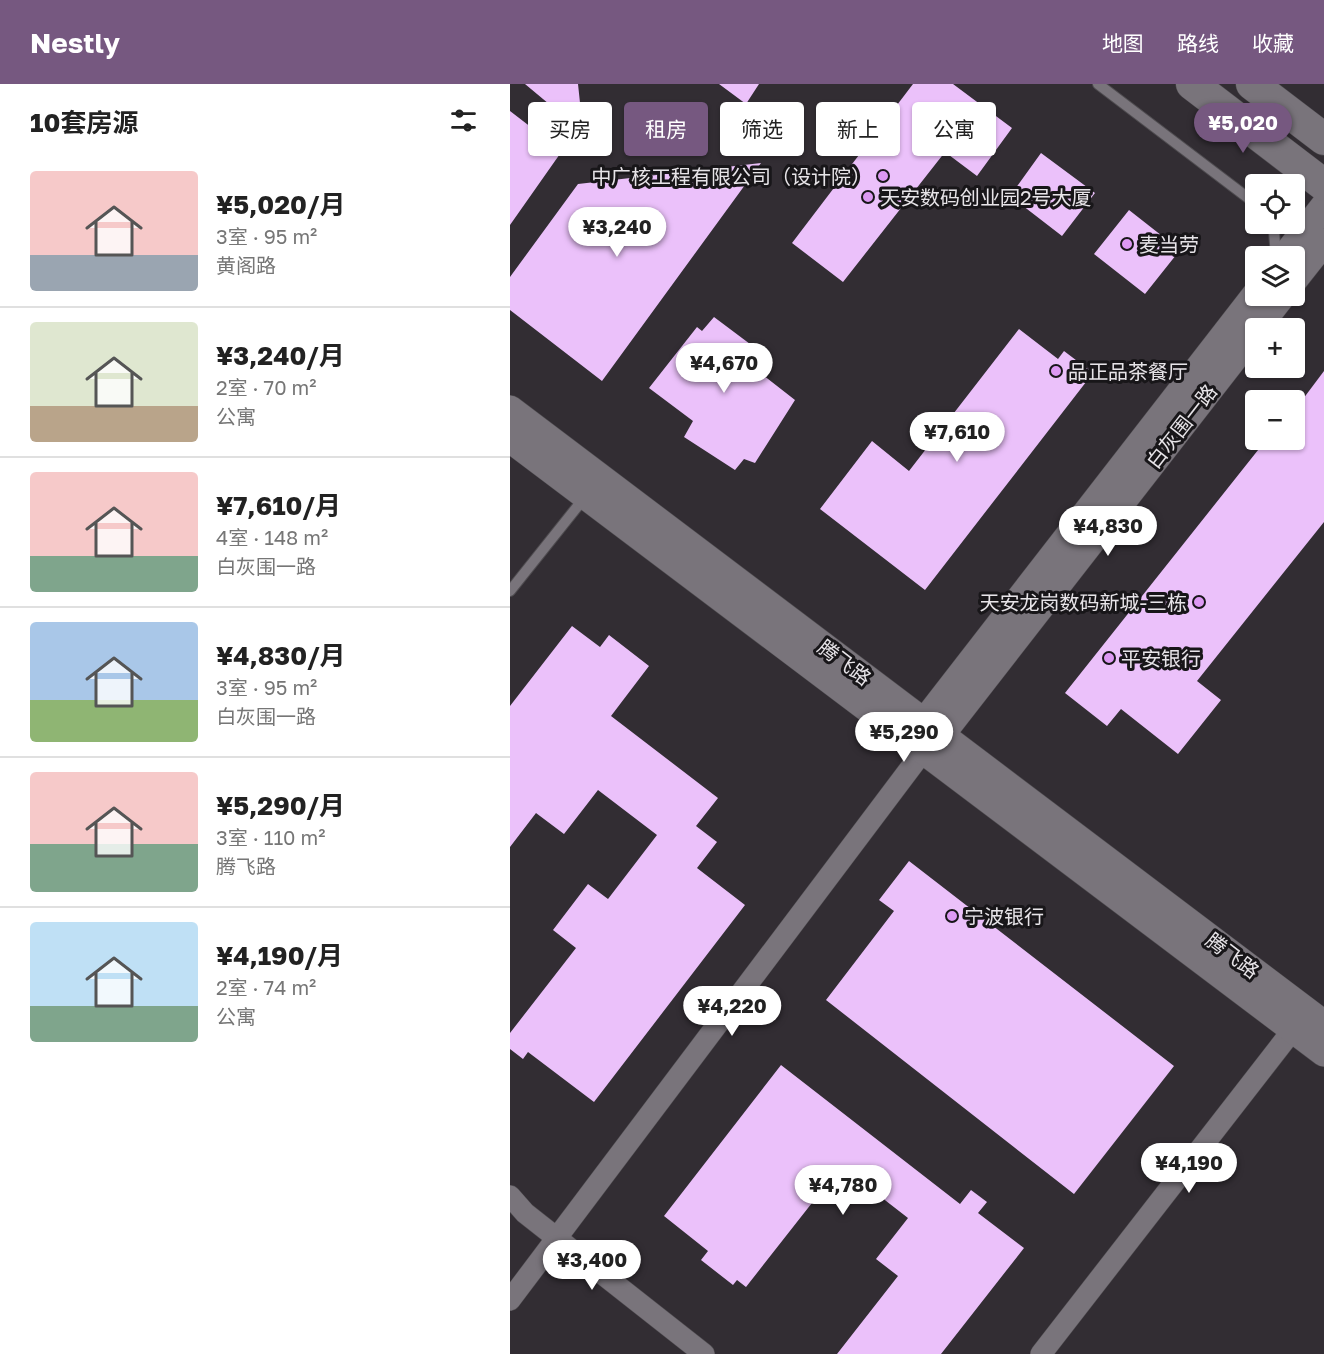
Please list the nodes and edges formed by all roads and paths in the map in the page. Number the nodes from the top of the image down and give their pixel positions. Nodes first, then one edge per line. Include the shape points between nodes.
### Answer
1 (1098, 84) edge
2 (1192, 84) edge
3 (1252, 84) edge
4 (1324, 139) edge
5 (1324, 185) edge
6 (1245, 196) edge
7 (1324, 206) edge
8 (1324, 242) edge
9 (1293, 246) edge
10 (1305, 266) edge
11 (1247, 306) edge
12 (1274, 306) edge
13 (1265, 318) edge
14 (1245, 343) edge
15 (510, 409) edge
16 (510, 439) edge
17 (593, 487) junction
18 (510, 591) edge
19 (930, 736) junction
20 (1308, 1021) edge
21 (1324, 1053) edge
22 (510, 1196) edge
23 (556, 1238) junction
24 (510, 1300) edge
25 (704, 1354) edge
26 (1041, 1354) edge

1 - 6 lane
2 - 5 main road
3 - 4 main road
7 - 9 street
8 - 10 street
11 - 19 street, 白灰围一路
12 - 13 street, 白灰围一路
14 - 19 street, 白灰围一路
15 - 17 street, 腾飞路
16 - 17 street, 腾飞路
17 - 18 lane
17 - 19 street, 腾飞路
19 - 20 street, 腾飞路
19 - 23 street
20 - 21 street, 腾飞路
20 - 26 street
22 - 23 street
23 - 24 street
23 - 25 street

